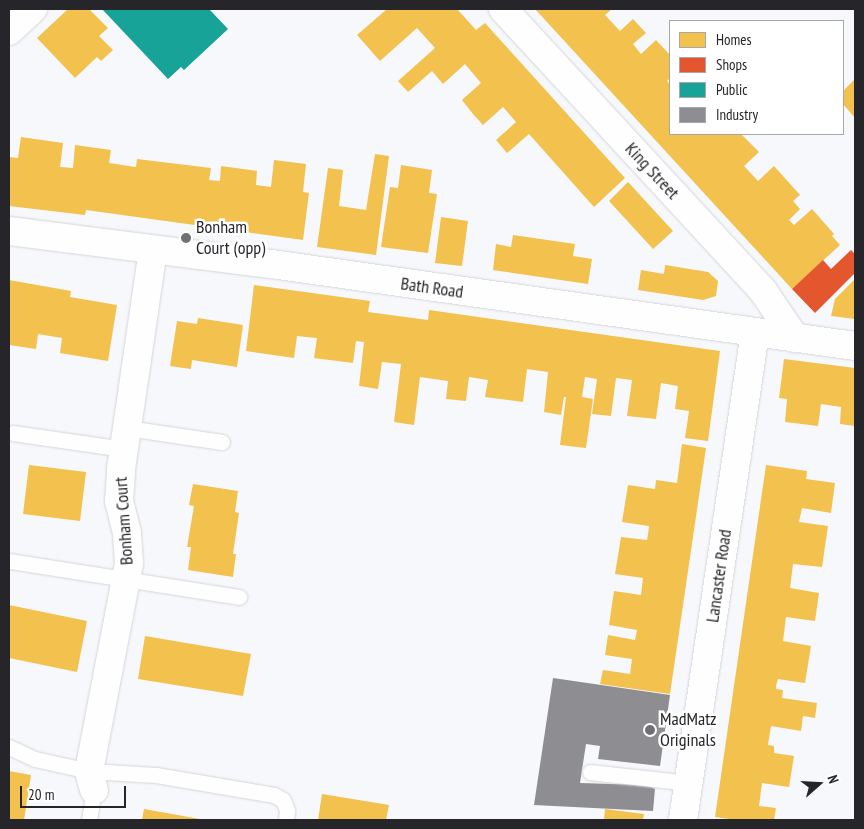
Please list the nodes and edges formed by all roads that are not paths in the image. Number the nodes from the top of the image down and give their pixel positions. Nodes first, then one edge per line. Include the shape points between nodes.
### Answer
1 (32, 9) edge
2 (504, 9) edge
3 (9, 29) edge
4 (9, 231) edge
5 (153, 250) junction
6 (755, 332) junction
7 (795, 338) junction
8 (855, 346) edge
9 (13, 433) dead end
10 (125, 438) junction
11 (222, 442) dead end
12 (10, 562) edge
13 (127, 580) junction
14 (239, 597) dead end
15 (9, 748) edge
16 (590, 772) dead end
17 (92, 781) junction
18 (689, 783) junction
19 (89, 820) edge
20 (286, 820) edge
21 (683, 820) edge

1 - 3 street
2 - 7 street, King Street via 763,292
4 - 5 street, Bath Road
5 - 6 street, Bath Road
5 - 10 street, Bonham Court
6 - 7 street, Bath Road
6 - 18 street, Lancaster Road
7 - 8 street, Bath Road
9 - 10 lane
10 - 11 lane
10 - 13 street, Bonham Court via 120,501 127,533
12 - 13 lane
13 - 14 lane
13 - 17 street, Bonham Court
15 - 17 lane
16 - 18 lane
17 - 19 lane
17 - 20 lane via 156,775 274,795 283,800
18 - 21 street, Lancaster Road

